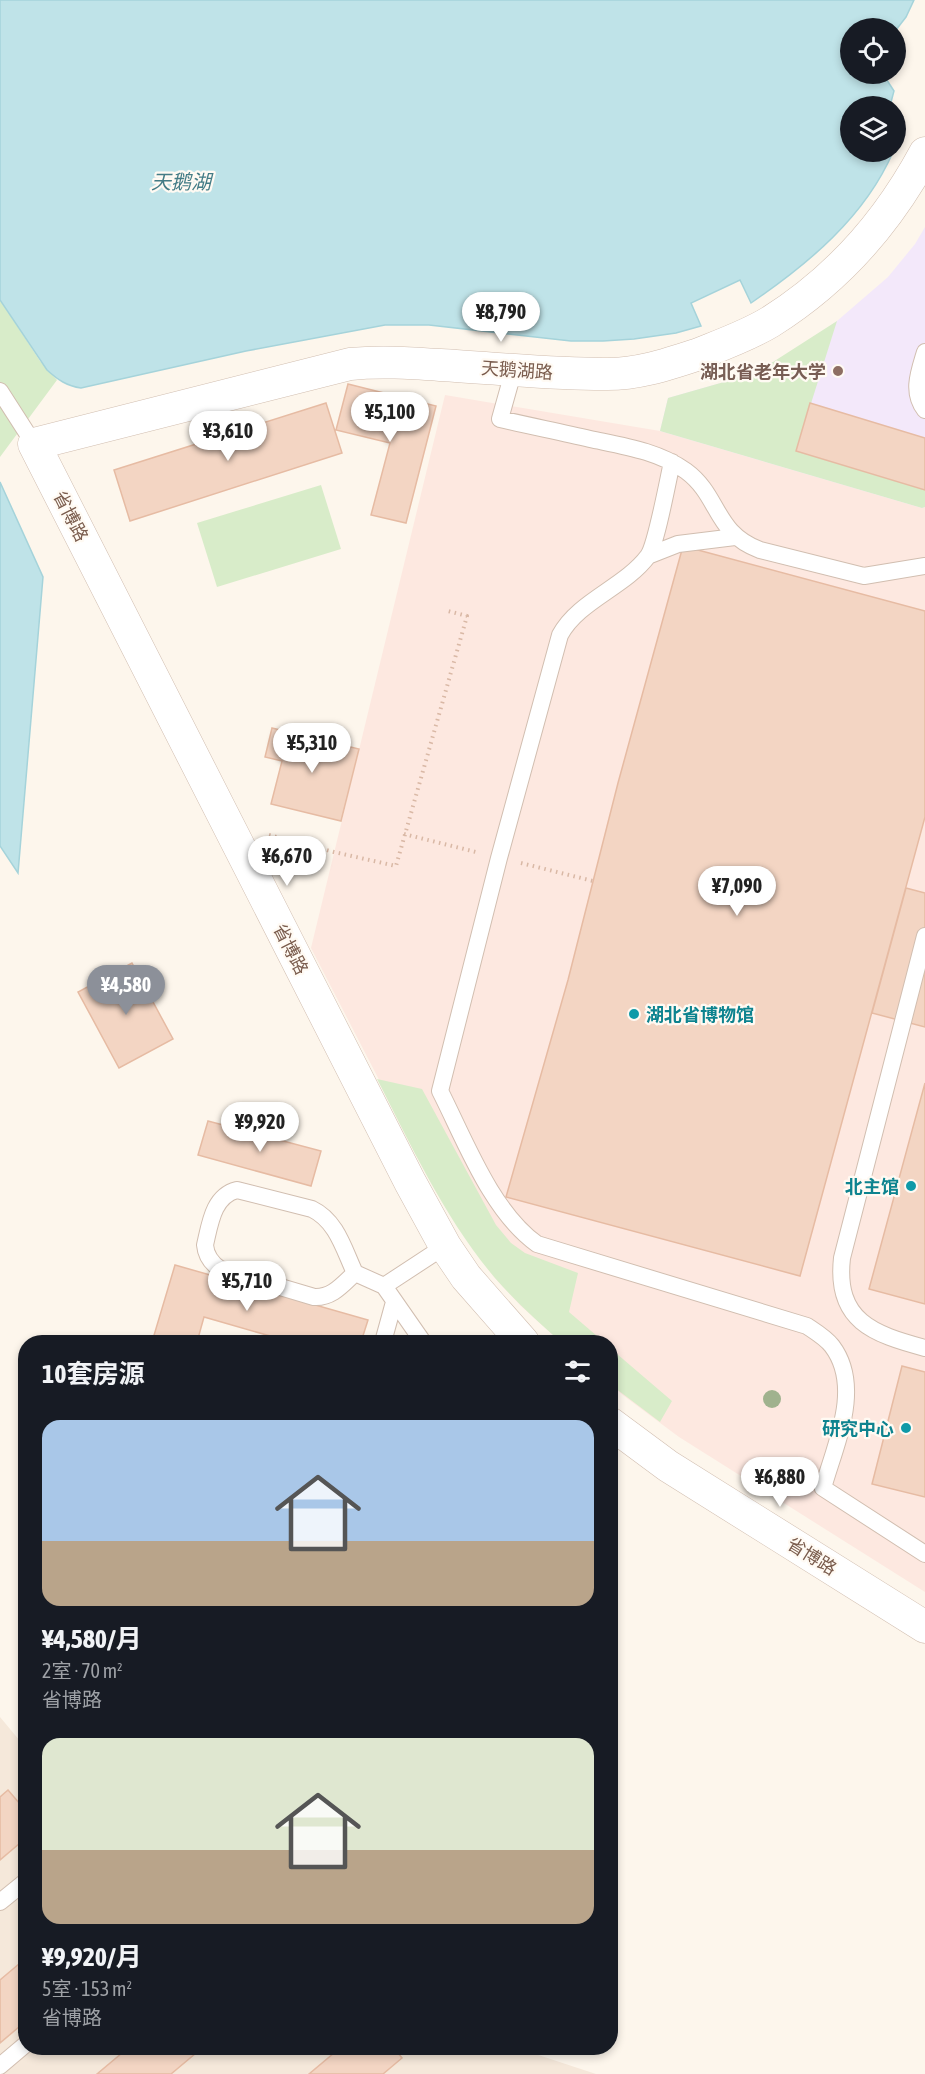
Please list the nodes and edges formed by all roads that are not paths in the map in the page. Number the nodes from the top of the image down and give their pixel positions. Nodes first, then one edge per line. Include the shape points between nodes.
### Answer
1 (925, 153) edge
2 (925, 352) edge
3 (514, 369) junction
4 (0, 390) edge
5 (925, 410) edge
6 (34, 444) junction
7 (672, 462) junction
8 (735, 537) junction
9 (650, 555) junction
10 (925, 566) edge
11 (925, 936) edge
12 (445, 1245) junction
13 (355, 1274) junction
14 (384, 1286) junction
15 (394, 1302) junction
16 (385, 1335) edge
17 (418, 1335) edge
18 (517, 1335) edge
19 (925, 1348) edge
20 (618, 1429) edge
21 (925, 1554) edge
22 (925, 1627) edge
23 (18, 1887) edge
24 (0, 1902) edge
25 (18, 2051) edge
26 (0, 2066) edge

1 - 3 street, 天鹅湖路 via 906,189 857,251 770,322 730,342 644,370 606,374
2 - 5 lane via 916,385
3 - 6 street, 天鹅湖路 via 350,364
3 - 7 lane via 500,419 638,449
4 - 6 lane
6 - 12 street, 省博路
7 - 8 lane via 700,485
7 - 9 lane
8 - 9 lane via 678,544
8 - 10 lane via 760,550 864,576
9 - 21 lane via 571,619 560,635 498,858 440,1091 491,1192 512,1223 537,1244 807,1326 825,1338 838,1355 846,1388 845,1414 823,1488
11 - 19 lane via 840,1273 844,1297 864,1324 877,1334
12 - 14 lane
12 - 18 street, 省博路 via 466,1277
13 - 13 lane via 331,1224 312,1209 237,1190 227,1193 216,1206 205,1245 209,1259 220,1269 324,1298
13 - 14 lane
14 - 15 lane
15 - 16 lane
15 - 17 lane
20 - 22 street, 省博路 via 668,1466
23 - 24 lane
25 - 26 lane

